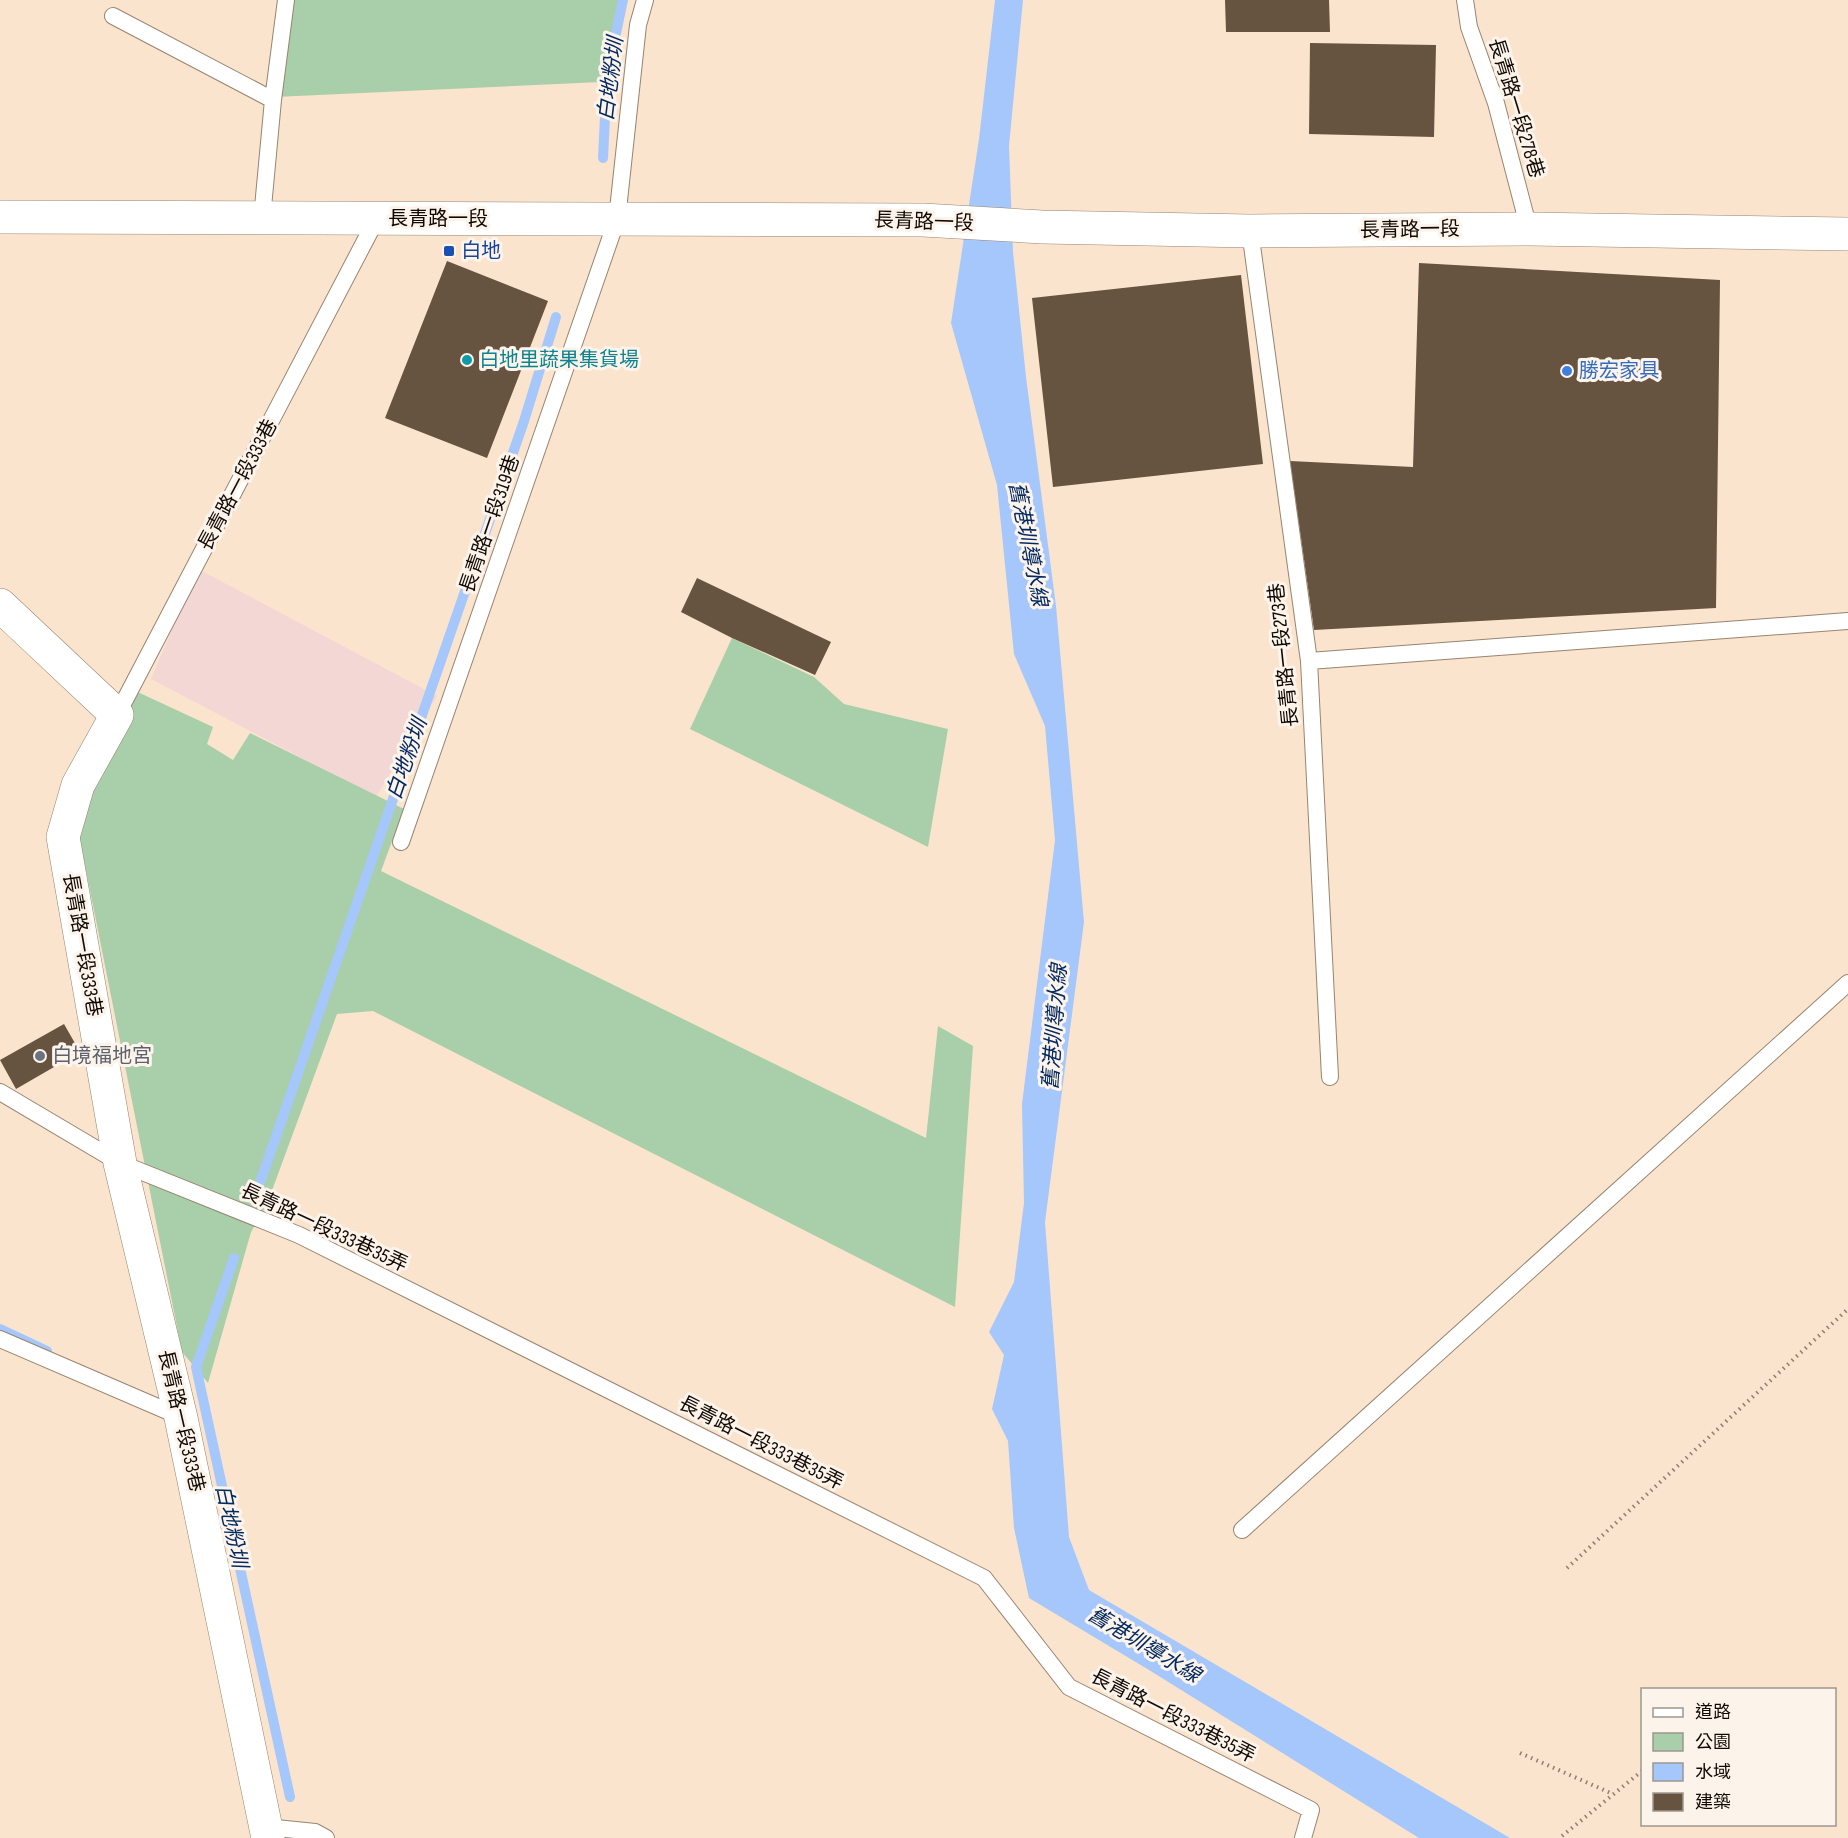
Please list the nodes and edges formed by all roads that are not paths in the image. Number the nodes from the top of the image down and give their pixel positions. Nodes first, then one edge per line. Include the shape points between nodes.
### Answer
1 (286, 0) edge
2 (645, 0) edge
3 (1465, 0) edge
4 (113, 16) dead end
5 (273, 100) junction
6 (0, 217) edge
7 (262, 218) junction
8 (377, 218) junction
9 (617, 219) junction
10 (1529, 229) junction
11 (1250, 231) junction
12 (1848, 234) edge
13 (0, 605) edge
14 (1848, 621) edge
15 (1309, 661) junction
16 (117, 715) junction
17 (401, 842) dead end
18 (1848, 983) edge
19 (1330, 1077) dead end
20 (0, 1092) edge
21 (120, 1163) junction
22 (0, 1339) edge
23 (182, 1418) junction
24 (1242, 1530) dead end
25 (267, 1833) edge
26 (326, 1838) edge
27 (1303, 1838) edge

1 - 5 lane
2 - 9 lane, 長青路一段319巷
3 - 10 lane, 長青路一段278巷 via 1469,27 1496,103
4 - 5 lane
5 - 7 lane
6 - 7 street, 長青路一段
7 - 8 street, 長青路一段
8 - 9 street, 長青路一段
8 - 16 lane, 長青路一段333巷
9 - 11 street, 長青路一段 via 923,220
9 - 17 lane, 長青路一段319巷
10 - 11 street, 長青路一段
10 - 12 street, 長青路一段
11 - 15 lane, 長青路一段273巷
13 - 16 street
14 - 15 lane
15 - 19 lane, 長青路一段273巷
16 - 21 street, 長青路一段333巷 via 78,785 63,837
18 - 24 lane
20 - 21 lane
21 - 23 street, 長青路一段333巷
21 - 27 lane, 長青路一段333巷35弄 via 299,1235 984,1578 1069,1687 1311,1810
22 - 23 lane
23 - 25 street, 長青路一段333巷
25 - 26 lane via 315,1832

